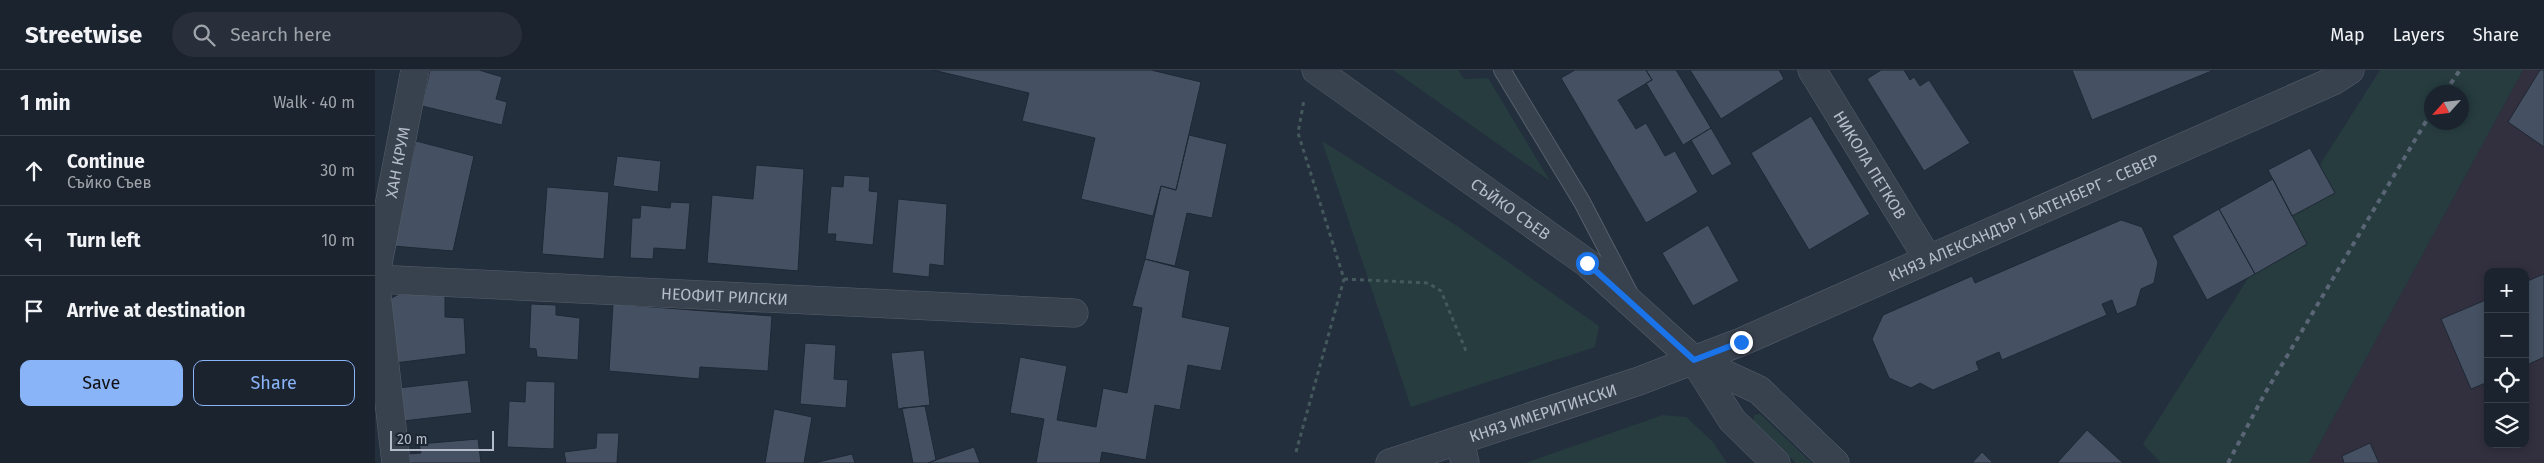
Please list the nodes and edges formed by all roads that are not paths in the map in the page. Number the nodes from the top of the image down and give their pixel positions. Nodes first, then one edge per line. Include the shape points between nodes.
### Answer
1 (415, 70) edge
2 (1316, 70) edge
3 (1502, 70) edge
4 (1812, 70) edge
5 (2351, 70) edge
6 (1928, 259) junction
7 (375, 279) edge
8 (1638, 309) junction
9 (1075, 313) dead end
10 (1694, 360) junction
11 (1462, 452) edge
12 (396, 463) edge
13 (1390, 463) edge
14 (1776, 463) edge
15 (1835, 463) edge

1 - 7 street, ХАН КРУМ
2 - 8 street, СЪЙКО СЪЕВ via 1587,263
3 - 8 lane via 1581,202
4 - 6 street, НИКОЛА ПЕТКОВ
5 - 6 street, КНЯЗ АЛЕКСАНДЪР I БАТЕНБЕРГ - СЕВЕР via 2333,81
6 - 10 street, КНЯЗ АЛЕКСАНДЪР I БАТЕНБЕРГ - СЕВЕР
7 - 9 street, НЕОФИТ РИЛСКИ
7 - 12 street, ХАН КРУМ
8 - 10 street, СЪЙКО СЪЕВ
10 - 11 street, КНЯЗ ИМЕРИТИНСКИ
10 - 14 street, СЪЙКО СЪЕВ via 1732,420
10 - 15 street, СЪЙКО СЪЕВ via 1759,390
11 - 13 street, КНЯЗ ИМЕРИТИНСКИ

